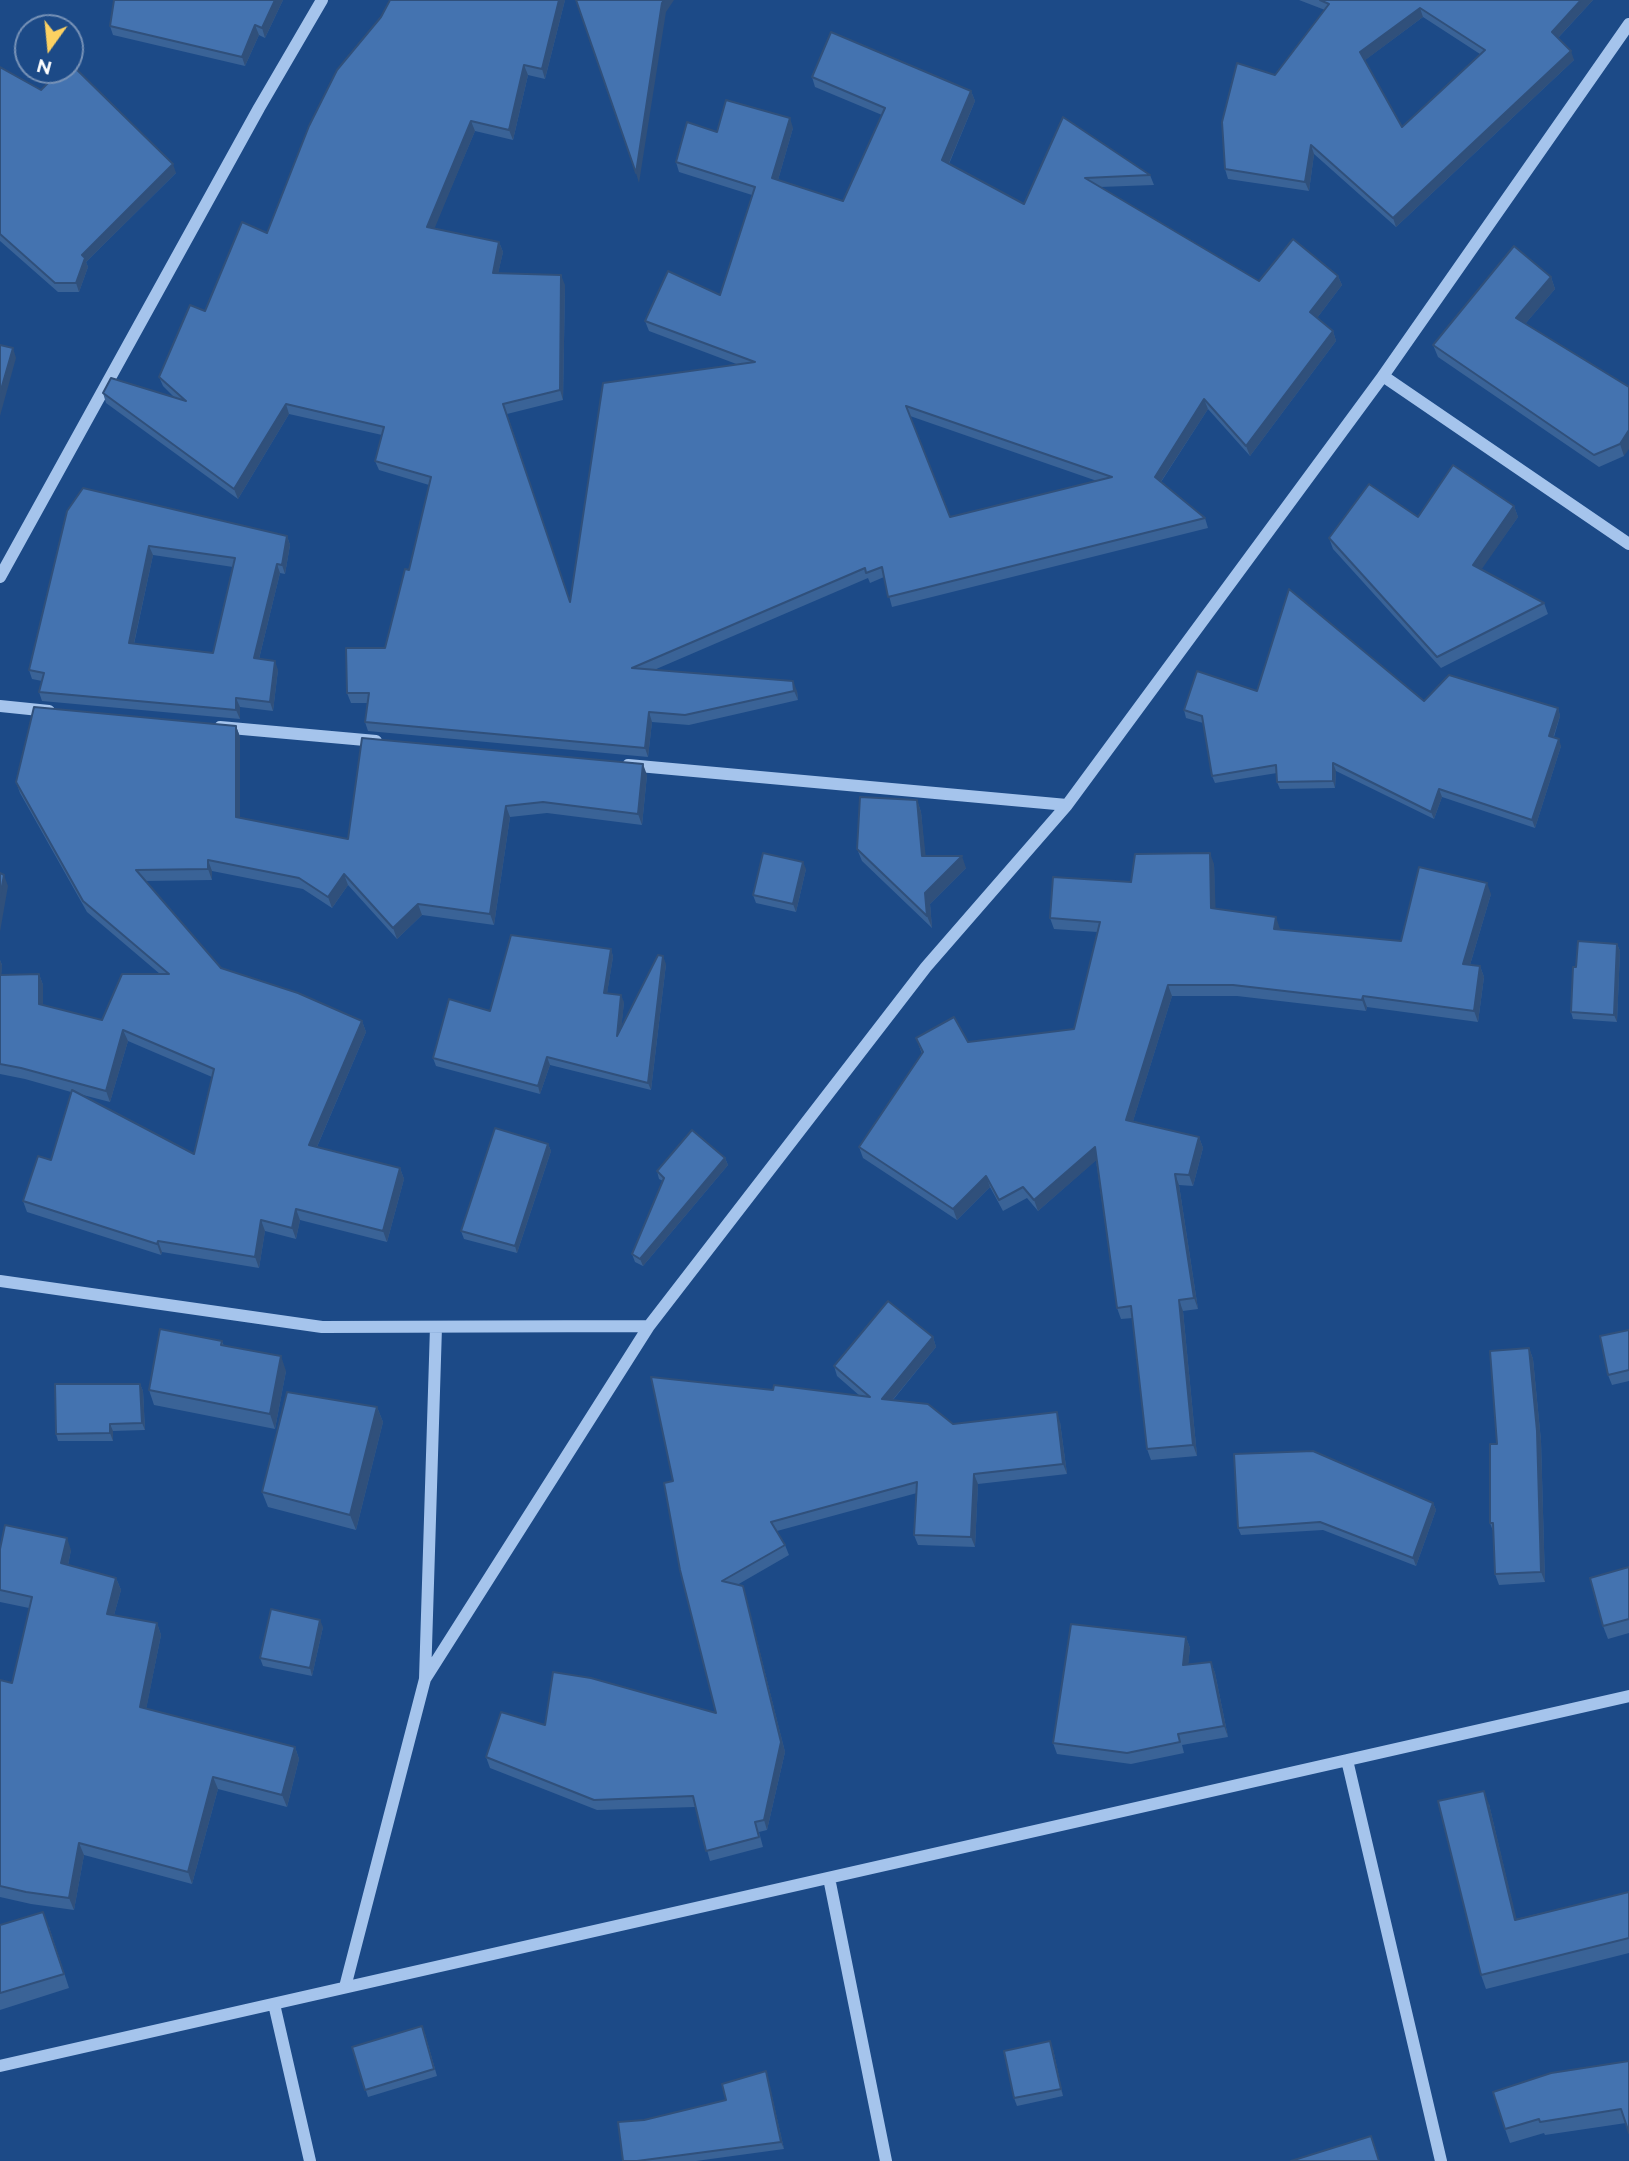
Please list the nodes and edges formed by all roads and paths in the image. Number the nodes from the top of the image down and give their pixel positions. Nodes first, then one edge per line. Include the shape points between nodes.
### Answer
1 (322, 0) edge
2 (1629, 24) edge
3 (1383, 376) junction
4 (1629, 544) edge
5 (0, 577) edge
6 (0, 706) edge
7 (69, 713) edge
8 (208, 726) edge
9 (388, 742) edge
10 (610, 763) edge
11 (1067, 805) junction
12 (0, 1281) edge
13 (649, 1326) junction
14 (436, 1327) junction
15 (425, 1679) junction
16 (1629, 1696) edge
17 (1347, 1760) junction
18 (829, 1878) junction
19 (345, 1987) junction
20 (274, 2004) junction
21 (0, 2066) edge
22 (310, 2161) edge
23 (886, 2161) edge
24 (1441, 2161) edge

1 - 5 street
2 - 3 street
3 - 4 street
3 - 11 street
6 - 7 street
8 - 9 street
10 - 11 street
11 - 13 street via 926,967
12 - 14 street via 322,1327
13 - 14 street
13 - 15 street
14 - 15 street
15 - 19 street
16 - 17 street
17 - 18 street
17 - 24 street
18 - 19 street
18 - 23 street
19 - 20 street
20 - 21 street
20 - 22 street

